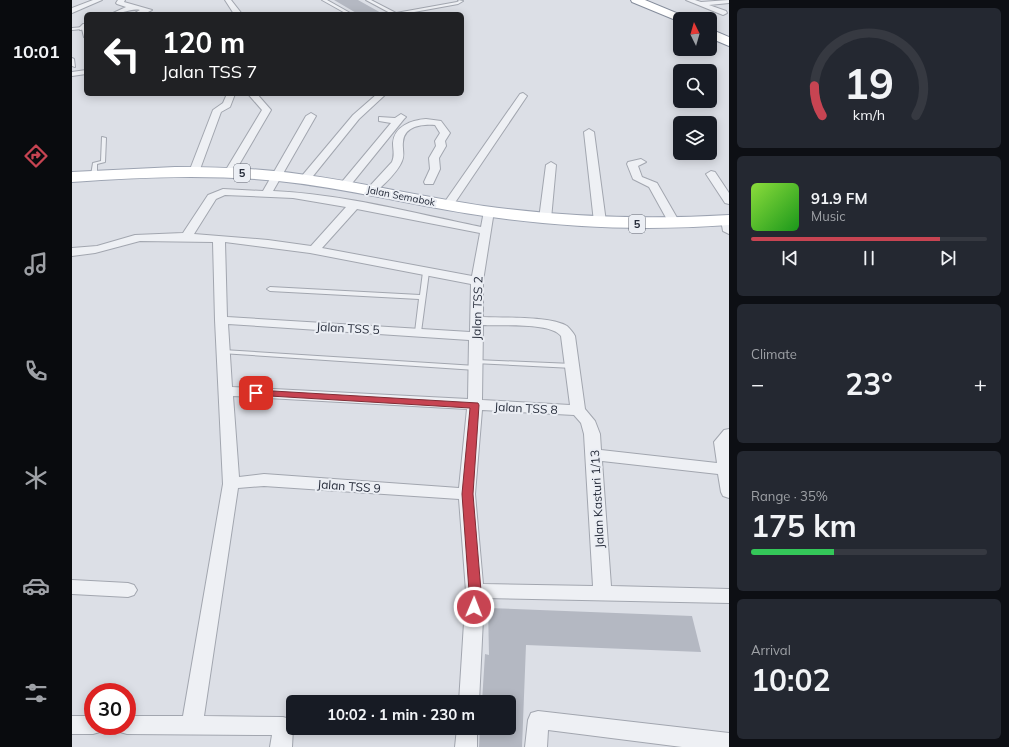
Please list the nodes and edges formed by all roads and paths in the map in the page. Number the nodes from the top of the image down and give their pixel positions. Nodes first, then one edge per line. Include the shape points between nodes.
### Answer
1 (99, 0) edge
2 (122, 0) edge
3 (228, 0) edge
4 (324, 0) edge
5 (368, 0) edge
6 (460, 0) edge
7 (636, 0) edge
8 (647, 0) edge
9 (689, 0) edge
10 (729, 1) edge
11 (701, 5) junction
12 (132, 7) junction
13 (72, 10) edge
14 (120, 12) edge
15 (142, 12) edge
16 (237, 12) edge
17 (346, 12) edge
18 (392, 12) edge
19 (407, 12) edge
20 (673, 12) edge
21 (723, 13) dead end
22 (673, 14) edge
23 (84, 27) edge
24 (72, 29) edge
25 (717, 29) edge
26 (729, 33) edge
27 (717, 35) edge
28 (717, 36) edge
29 (729, 39) edge
30 (729, 42) edge
31 (84, 65) edge
32 (72, 66) edge
33 (84, 71) edge
34 (230, 96) edge
35 (254, 96) edge
36 (380, 96) edge
37 (523, 96) dead end
38 (311, 116) dead end
39 (382, 119) dead end
40 (589, 132) dead end
41 (104, 138) dead end
42 (641, 162) dead end
43 (551, 165) dead end
44 (194, 172) junction
45 (229, 173) junction
46 (711, 174) dead end
47 (94, 175) junction
48 (278, 176) junction
49 (72, 177) edge
50 (305, 179) junction
51 (429, 182) dead end
52 (345, 185) junction
53 (372, 190) junction
54 (267, 193) junction
55 (729, 201) edge
56 (354, 205) junction
57 (448, 205) junction
58 (489, 211) junction
59 (545, 219) junction
60 (600, 222) junction
61 (674, 223) junction
62 (728, 224) edge
63 (485, 231) junction
64 (186, 238) junction
65 (219, 239) junction
66 (314, 250) junction
67 (72, 252) edge
68 (426, 272) junction
69 (477, 281) junction
70 (270, 289) dead end
71 (423, 297) junction
72 (221, 320) junction
73 (476, 321) junction
74 (418, 332) junction
75 (476, 336) junction
76 (223, 352) junction
77 (476, 365) junction
78 (573, 366) junction
79 (225, 392) junction
80 (475, 405) junction
81 (578, 410) junction
82 (726, 438) edge
83 (594, 455) junction
84 (726, 469) junction
85 (231, 484) junction
86 (729, 492) edge
87 (467, 494) junction
88 (72, 587) edge
89 (128, 590) dead end
90 (475, 591) junction
91 (602, 593) junction
92 (729, 596) edge
93 (469, 695) edge
94 (72, 725) edge
95 (84, 725) edge
96 (136, 725) edge
97 (192, 725) junction
98 (467, 735) edge
99 (729, 743) edge
100 (281, 747) edge
101 (466, 747) edge
102 (536, 747) edge

1 - 13 street
2 - 12 street via 119,3
3 - 16 street
4 - 17 lane
5 - 18 lane
6 - 19 lane via 458,3
7 - 22 main road
8 - 20 main road
9 - 11 street
10 - 11 street
11 - 21 street
12 - 14 street
12 - 15 street via 148,10
23 - 24 lane
25 - 26 main road
27 - 29 main road
28 - 30 main road
31 - 32 street
32 - 33 street
34 - 44 street via 227,104 217,110
35 - 45 street via 267,110
36 - 50 street via 356,117
37 - 57 street
38 - 48 street
39 - 52 street via 399,119
40 - 60 street
41 - 47 lane via 103,162 95,162
42 - 61 street via 632,164 638,179 653,185
43 - 59 street
44 - 45 main road, Jalan Semabok / 5
44 - 47 main road, Jalan Semabok / 5
45 - 48 main road, Jalan Semabok / 5
46 - 55 street
47 - 49 main road, Jalan Semabok / 5
48 - 50 main road, Jalan Semabok / 5
48 - 54 street
50 - 52 main road, Jalan Semabok / 5
51 - 53 street via 435,169 434,158 445,133 438,123 420,122 409,126 400,136 396,164
52 - 53 main road, Jalan Semabok / 5
53 - 57 main road, Jalan Semabok / 5
54 - 56 street, Jalan Semabok
54 - 64 street, Jalan Semabok via 223,192 212,197
56 - 63 street, Jalan Semabok
56 - 66 street
57 - 58 main road, Jalan Semabok / 5
58 - 59 main road, Jalan Semabok / 5
58 - 63 street, Jalan TSS 2
59 - 60 main road, Jalan Semabok / 5
60 - 61 main road, Jalan Semabok / 5
61 - 62 main road, Jalan Semabok / 5
63 - 69 street, Jalan TSS 2
64 - 65 street
64 - 67 street via 139,238 116,242 101,249
65 - 66 street via 274,243
65 - 72 street
66 - 68 street
68 - 69 street
68 - 71 lane
69 - 73 street, Jalan TSS 2
70 - 71 lane
71 - 74 lane
72 - 74 street, Jalan TSS 5
72 - 76 street
73 - 75 street, Jalan TSS 2
73 - 78 street via 558,327 568,336
74 - 75 street, Jalan TSS 5
75 - 77 street, Jalan TSS 2
76 - 77 lane
76 - 79 street
77 - 78 lane
77 - 80 street, Jalan TSS 2
78 - 81 street
79 - 80 street, Jalan TSS 8
79 - 85 street
80 - 81 street, Jalan TSS 8
80 - 87 street, Jalan TSS 2
81 - 83 street, Jalan Kasturi 1/13 via 591,427
82 - 84 street
83 - 84 street
83 - 91 street, Jalan Kasturi 1/13
84 - 86 street
85 - 87 street, Jalan TSS 9 via 264,480
85 - 97 street
87 - 90 street, Jalan TSS 2
88 - 89 street
90 - 91 street
90 - 93 street, Jalan TSS 2
91 - 92 street
94 - 95 street
96 - 97 street
97 - 100 street via 283,726
98 - 101 street
99 - 102 street via 538,720

